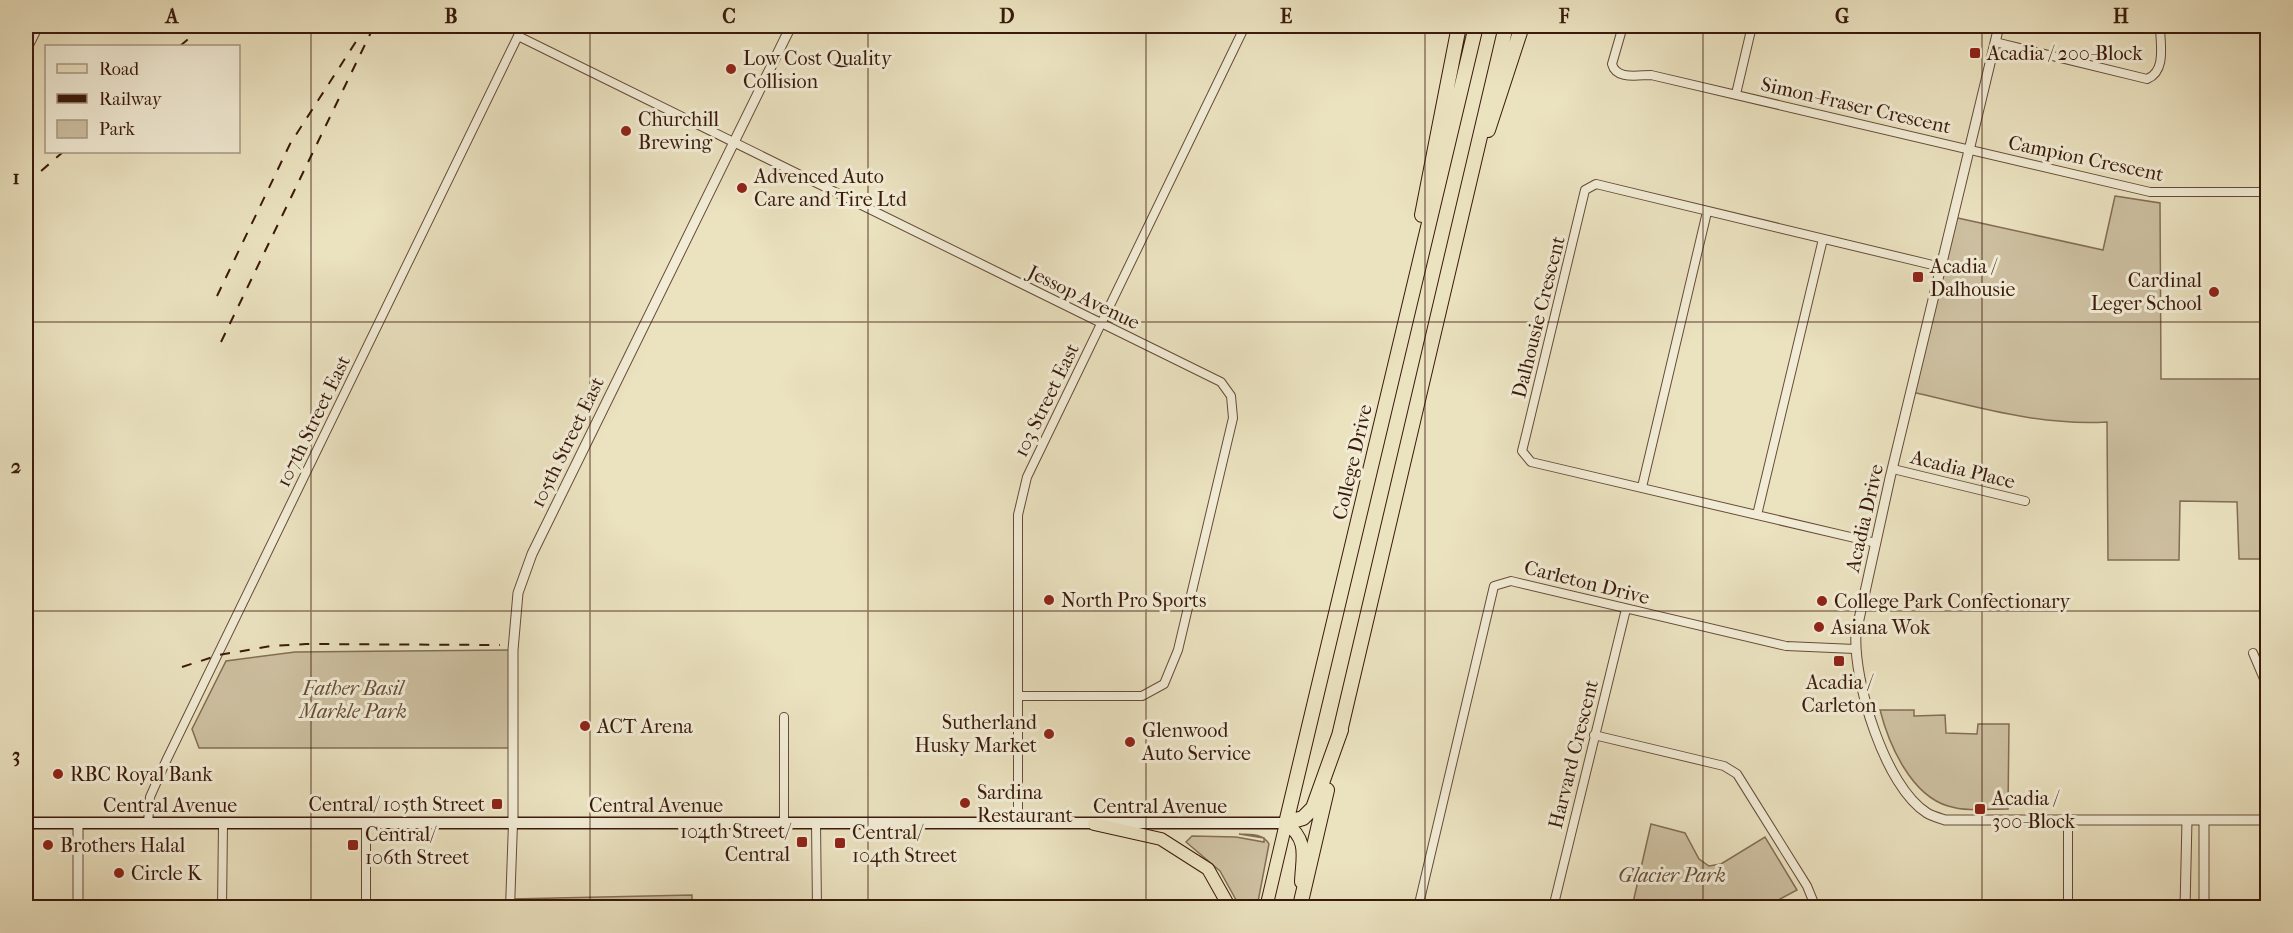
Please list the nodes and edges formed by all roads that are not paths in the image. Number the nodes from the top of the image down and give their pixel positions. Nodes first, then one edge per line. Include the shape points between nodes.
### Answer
1 (38, 26) edge
2 (791, 26) edge
3 (1245, 26) edge
4 (1459, 26) edge
5 (1476, 26) edge
6 (1506, 26) edge
7 (1522, 26) edge
8 (1623, 26) edge
9 (1752, 26) edge
10 (2000, 26) edge
11 (2160, 26) edge
12 (518, 36) joint
13 (1995, 42) junction
14 (27, 44) edge
15 (1736, 94) junction
16 (734, 142) junction
17 (1969, 149) junction
18 (2268, 188) edge
19 (1707, 212) junction
20 (1460, 218) junction
21 (1823, 239) junction
22 (1941, 267) junction
23 (1413, 285) junction
24 (1101, 324) junction
25 (1893, 469) junction
26 (1642, 487) junction
27 (2025, 501) dead end
28 (1757, 515) junction
29 (1876, 543) junction
30 (1626, 609) junction
31 (1855, 649) junction
32 (2253, 654) dead end
33 (1019, 696) junction
34 (784, 717) dead end
35 (1341, 730) junction
36 (1594, 735) junction
37 (2268, 766) edge
38 (2067, 820) junction
39 (2187, 820) junction
40 (2204, 820) junction
41 (2268, 820) edge
42 (784, 822) junction
43 (26, 823) edge
44 (78, 823) junction
45 (148, 823) junction
46 (513, 823) junction
47 (816, 823) junction
48 (1018, 823) junction
49 (223, 824) junction
50 (366, 824) junction
51 (1094, 824) junction
52 (1286, 824) junction
53 (1300, 907) edge
54 (78, 908) edge
55 (222, 908) edge
56 (366, 908) edge
57 (510, 908) edge
58 (817, 908) edge
59 (1230, 908) edge
60 (1266, 908) edge
61 (1418, 908) edge
62 (1553, 908) edge
63 (1816, 908) edge
64 (2068, 908) edge
65 (2185, 908) edge
66 (2204, 908) edge

1 - 14 street
2 - 16 street, 105th Street East
3 - 24 street, 103 Street East
4 - 23 highway via 1413,257
5 - 23 highway, College Drive
6 - 20 highway
7 - 20 highway
8 - 15 street, Simon-Fraser Crescent via 1612,64 1615,72 1651,75
9 - 15 street, Simon-Fraser Crescent
10 - 13 street, Acadia Drive
11 - 13 street via 2160,68 2148,79
12 - 16 street, Jessop Avenue
12 - 45 street, 107th Street East via 158,779 150,797
13 - 17 street, Acadia Drive
15 - 17 street, Simon-Fraser Crescent
16 - 24 street, Jessop Avenue
16 - 46 street, 105th Street East via 532,554 518,593 513,650
17 - 18 street, Campion Crescent via 2150,192 2264,192
17 - 22 street, Acadia Drive
19 - 21 street, Dalhousie Crescent
19 - 26 street
19 - 26 street, Dalhousie Crescent via 1596,184 1586,190 1522,451 1531,462
20 - 35 highway
21 - 22 street, Dalhousie Crescent
21 - 28 street
22 - 25 street, Acadia Drive
23 - 52 highway, College Drive
24 - 33 street, 103 Street East via 1027,477 1018,515
24 - 33 street, Jessop Avenue via 1221,382 1232,396 1233,418 1178,650 1164,684 1142,696
25 - 27 street, Acadia Place
25 - 29 street, Acadia Drive
26 - 28 street, Dalhousie Crescent
28 - 29 street, Dalhousie Crescent
29 - 31 street, Acadia Drive
30 - 31 street, Carleton Drive via 1786,645
30 - 36 street, Harvard Crescent
30 - 61 street, Carleton Drive via 1511,580 1494,586
31 - 38 street, Acadia Drive via 1881,749 1924,811 1957,821
32 - 37 street via 2267,686
33 - 48 street, 103 Street East
34 - 42 street
35 - 52 highway via 1313,808 1303,818
35 - 53 highway
36 - 62 street, Harvard Crescent
36 - 63 street via 1724,766 1737,774 1808,886
38 - 39 street, Acadia Drive
38 - 64 street
39 - 40 street, Acadia Drive
39 - 65 street
40 - 41 street, Acadia Drive
40 - 66 street
42 - 46 main road, Central Avenue
42 - 47 main road, Central Avenue
43 - 44 main road, Central Avenue
44 - 45 main road, Central Avenue
44 - 54 street
45 - 49 main road, Central Avenue
46 - 50 main road, Central Avenue
46 - 57 street, 105th Street East
47 - 48 main road, Central Avenue
47 - 58 street
48 - 51 main road, Central Avenue
49 - 50 main road, Central Avenue
49 - 55 street
50 - 56 street
51 - 52 main road, Central Avenue
51 - 59 main road via 1161,839 1208,869
52 - 53 main road via 1299,833 1303,846
52 - 60 main road, College Drive

